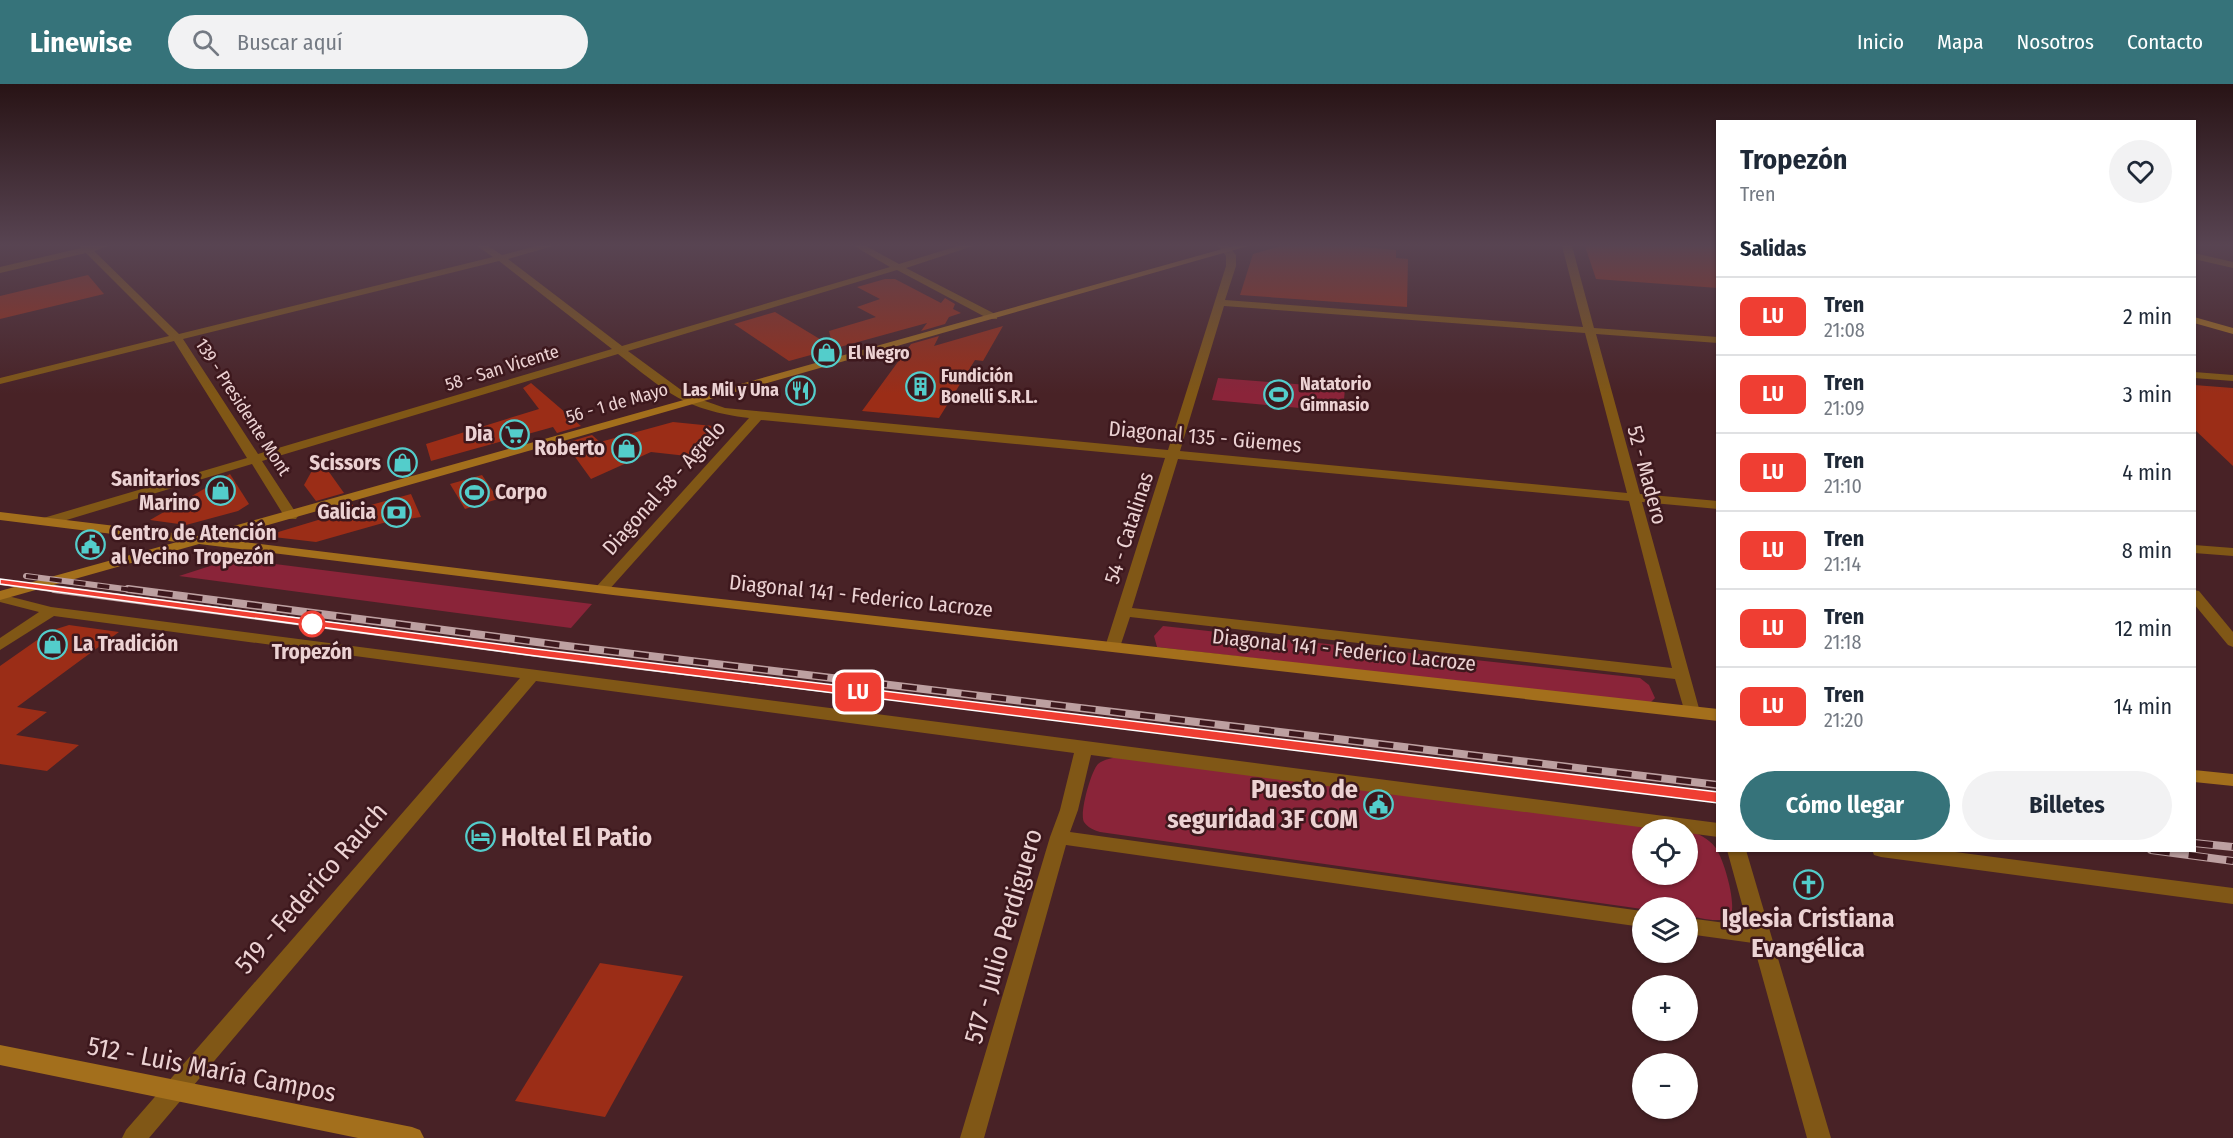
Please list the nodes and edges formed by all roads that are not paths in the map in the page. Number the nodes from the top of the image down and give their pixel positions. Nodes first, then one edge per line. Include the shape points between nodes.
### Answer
1 (134, 295) edge
2 (350, 295) edge
3 (550, 295) edge
4 (805, 295) edge
5 (952, 295) edge
6 (1067, 295) edge
7 (1222, 295) edge
8 (1580, 295) edge
9 (1220, 303) junction
10 (993, 317) junction
11 (2196, 321) edge
12 (1590, 331) junction
13 (2233, 331) edge
14 (177, 338) junction
15 (1716, 340) edge
16 (621, 350) junction
17 (2196, 375) edge
18 (2233, 378) edge
19 (0, 381) edge
20 (689, 402) junction
21 (758, 416) junction
22 (1174, 455) junction
23 (257, 460) junction
24 (1633, 497) junction
25 (1716, 505) edge
26 (0, 516) edge
27 (291, 516) junction
28 (45, 522) junction
29 (202, 541) junction
30 (2196, 549) edge
31 (2233, 552) edge
32 (602, 589) junction
33 (2196, 596) edge
34 (0, 597) edge
35 (51, 611) junction
36 (1124, 612) junction
37 (2233, 642) edge
38 (0, 645) edge
39 (1113, 647) junction
40 (1680, 674) junction
41 (532, 675) junction
42 (1692, 712) junction
43 (1716, 716) edge
44 (1084, 748) junction
45 (2196, 776) edge
46 (2233, 780) edge
47 (1716, 830) edge
48 (1059, 837) junction
49 (1737, 852) edge
50 (1896, 852) edge
51 (2233, 896) edge
52 (1632, 918) edge
53 (1698, 927) edge
54 (1761, 936) junction
55 (0, 1055) edge
56 (175, 1090) junction
57 (134, 1138) edge
58 (412, 1138) edge
59 (972, 1138) edge
60 (1819, 1138) edge

1 - 14 street, 139 - Presidente Mont
2 - 14 street
3 - 16 street
4 - 16 street, 58 - San Vicente
5 - 10 street
6 - 10 street, 56 - 1 de Mayo
7 - 9 street, 54 - Catalinas
8 - 12 street, 52 - Madero
9 - 12 street
9 - 22 street, 54 - Catalinas
10 - 20 street, 56 - 1 de Mayo
11 - 13 street
12 - 15 street
12 - 24 street, 52 - Madero
14 - 19 street
14 - 23 street, 139 - Presidente Mont
16 - 20 street
16 - 23 street, 58 - San Vicente
17 - 18 street
20 - 21 street, Diagonal 135 - Güemes
20 - 27 street, 56 - 1 de Mayo
21 - 22 street, Diagonal 135 - Güemes
21 - 32 street, Diagonal 58 - Agrelo
22 - 24 street, Diagonal 135 - Güemes
22 - 36 street, 54 - Catalinas
23 - 27 street, 139 - Presidente Mont
23 - 28 street, 58 - San Vicente
24 - 25 street, Diagonal 135 - Güemes
24 - 40 street, 52 - Madero
26 - 28 street, Diagonal 141 - Federico Lacroze
27 - 29 street, 56 - 1 de Mayo
28 - 29 street, Diagonal 141 - Federico Lacroze
29 - 32 street, Diagonal 141 - Federico Lacroze
29 - 34 street, 56 - 1 de Mayo
30 - 31 street
32 - 39 street, Diagonal 141 - Federico Lacroze
33 - 37 street
34 - 35 street
35 - 38 street
35 - 41 street
36 - 39 street, 54 - Catalinas
36 - 40 street, Diagonal 141 - Federico Lacroze
39 - 42 street, Diagonal 141 - Federico Lacroze
40 - 42 street, 52 - Madero
41 - 44 street
41 - 56 street, 519 - Federico Rauch
42 - 43 street, Diagonal 141 - Federico Lacroze
44 - 47 street
44 - 48 street, 517 - Julio Perdiguero
45 - 46 street
48 - 52 street
48 - 59 street, 517 - Julio Perdiguero
49 - 54 street
50 - 51 street
53 - 54 street
54 - 60 street
55 - 56 street, 512 - Luis María Campos
56 - 57 street, 519 - Federico Rauch
56 - 58 street, 512 - Luis María Campos

